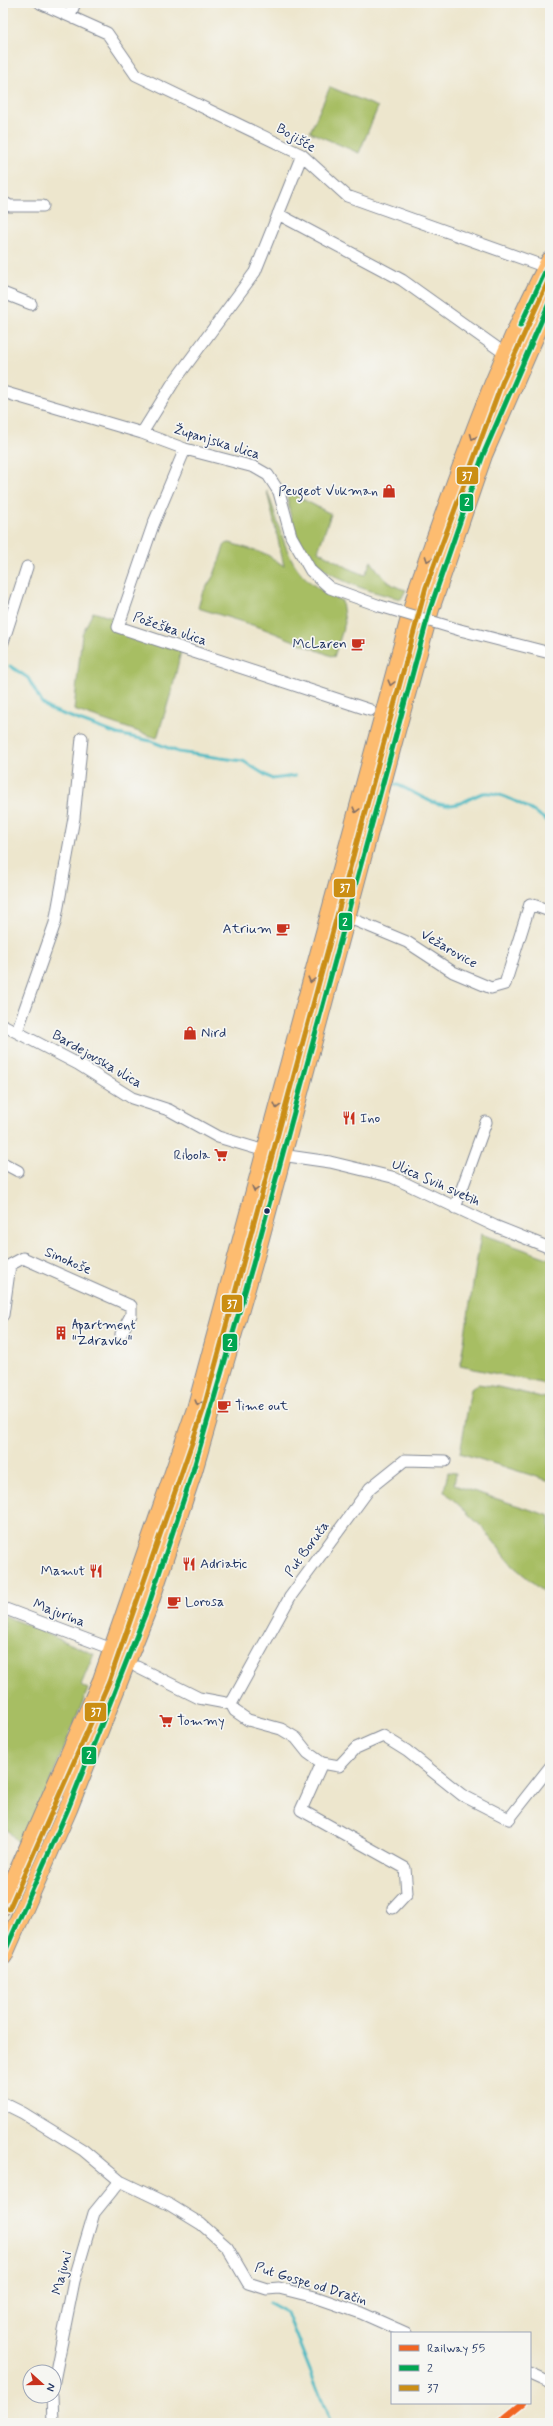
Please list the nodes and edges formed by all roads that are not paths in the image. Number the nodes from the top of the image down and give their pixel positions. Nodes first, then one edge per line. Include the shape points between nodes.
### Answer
1 (40, 3) edge
2 (75, 3) edge
3 (70, 15) junction
4 (302, 155) junction
5 (6, 204) edge
6 (43, 206) dead end
7 (278, 214) junction
8 (548, 264) edge
9 (3, 293) edge
10 (550, 301) edge
11 (31, 304) dead end
12 (507, 355) junction
13 (3, 392) edge
14 (142, 433) junction
15 (185, 449) junction
16 (27, 567) dead end
17 (3, 642) edge
18 (550, 653) edge
19 (370, 710) dead end
20 (82, 738) dead end
21 (550, 911) edge
22 (347, 917) junction
23 (3, 1025) edge
24 (17, 1031) junction
25 (486, 1122) dead end
26 (273, 1153) junction
27 (3, 1164) edge
28 (18, 1171) dead end
29 (456, 1208) junction
30 (550, 1248) edge
31 (3, 1314) edge
32 (120, 1334) dead end
33 (445, 1461) dead end
34 (3, 1608) edge
35 (104, 1646) dead end
36 (137, 1667) dead end
37 (230, 1704) junction
38 (322, 1763) junction
39 (550, 1767) edge
40 (3, 1906) edge
41 (393, 1908) dead end
42 (3, 1956) edge
43 (3, 2103) edge
44 (120, 2181) junction
45 (404, 2332) edge
46 (57, 2364) edge
47 (531, 2374) edge
48 (550, 2383) edge
49 (52, 2404) edge
50 (53, 2423) edge

1 - 3 street, Bojišće
2 - 3 street
3 - 4 street, Bojišće via 107,33 136,75
4 - 7 street
4 - 8 street, Bojišće via 347,196
5 - 6 street
7 - 12 street via 402,280
7 - 14 street via 255,272 173,383
8 - 12 main road
9 - 11 street
10 - 22 main road via 483,455 442,572 397,727
12 -> 26 main road via 463,461 415,599
13 - 14 street, Županjska ulica
14 - 15 street, Županjska ulica
15 - 18 street, Županjska ulica, bridge via 254,468 268,475 280,492 291,536 311,571 330,588 460,630
15 - 19 street, Požeška ulica via 153,525 118,627
16 - 17 street
20 - 24 street via 74,818 55,922
21 - 22 street, Vežarovice via 530,904 505,984 491,988 453,972 407,942
22 - 26 main road
23 - 24 street, Bardejovska ulica
24 - 26 street, Bardejovska ulica via 78,1064 132,1098 169,1110 218,1137
25 - 29 street
26 - 29 street, Ulica Svih svetih via 330,1162 392,1177
26 -> 40 main road via 196,1408 132,1597 102,1680
26 - 42 main road via 253,1264 193,1471 148,1607 68,1809
27 - 28 street
29 - 30 street, Ulica Svih svetih
31 - 32 street, Sinokoše via 10,1265 23,1258 131,1306 131,1315
33 - 37 street, Put Boruča via 405,1460 370,1488 290,1598
34 - 35 street, Majurina
36 - 37 street via 199,1698
37 - 38 street via 248,1720 281,1729 296,1738 308,1753
38 - 39 street via 339,1766 356,1748 383,1736 407,1751 462,1794 509,1818
38 - 41 street via 301,1810 405,1868 407,1893
43 - 44 street, Put Gospe od Dračin via 82,2150
44 - 45 street, Put Gospe od Dračin via 170,2205 201,2224 227,2247 248,2283 315,2297
44 - 46 street, Majuni via 94,2213 74,2281
47 - 48 street
49 - 50 street

